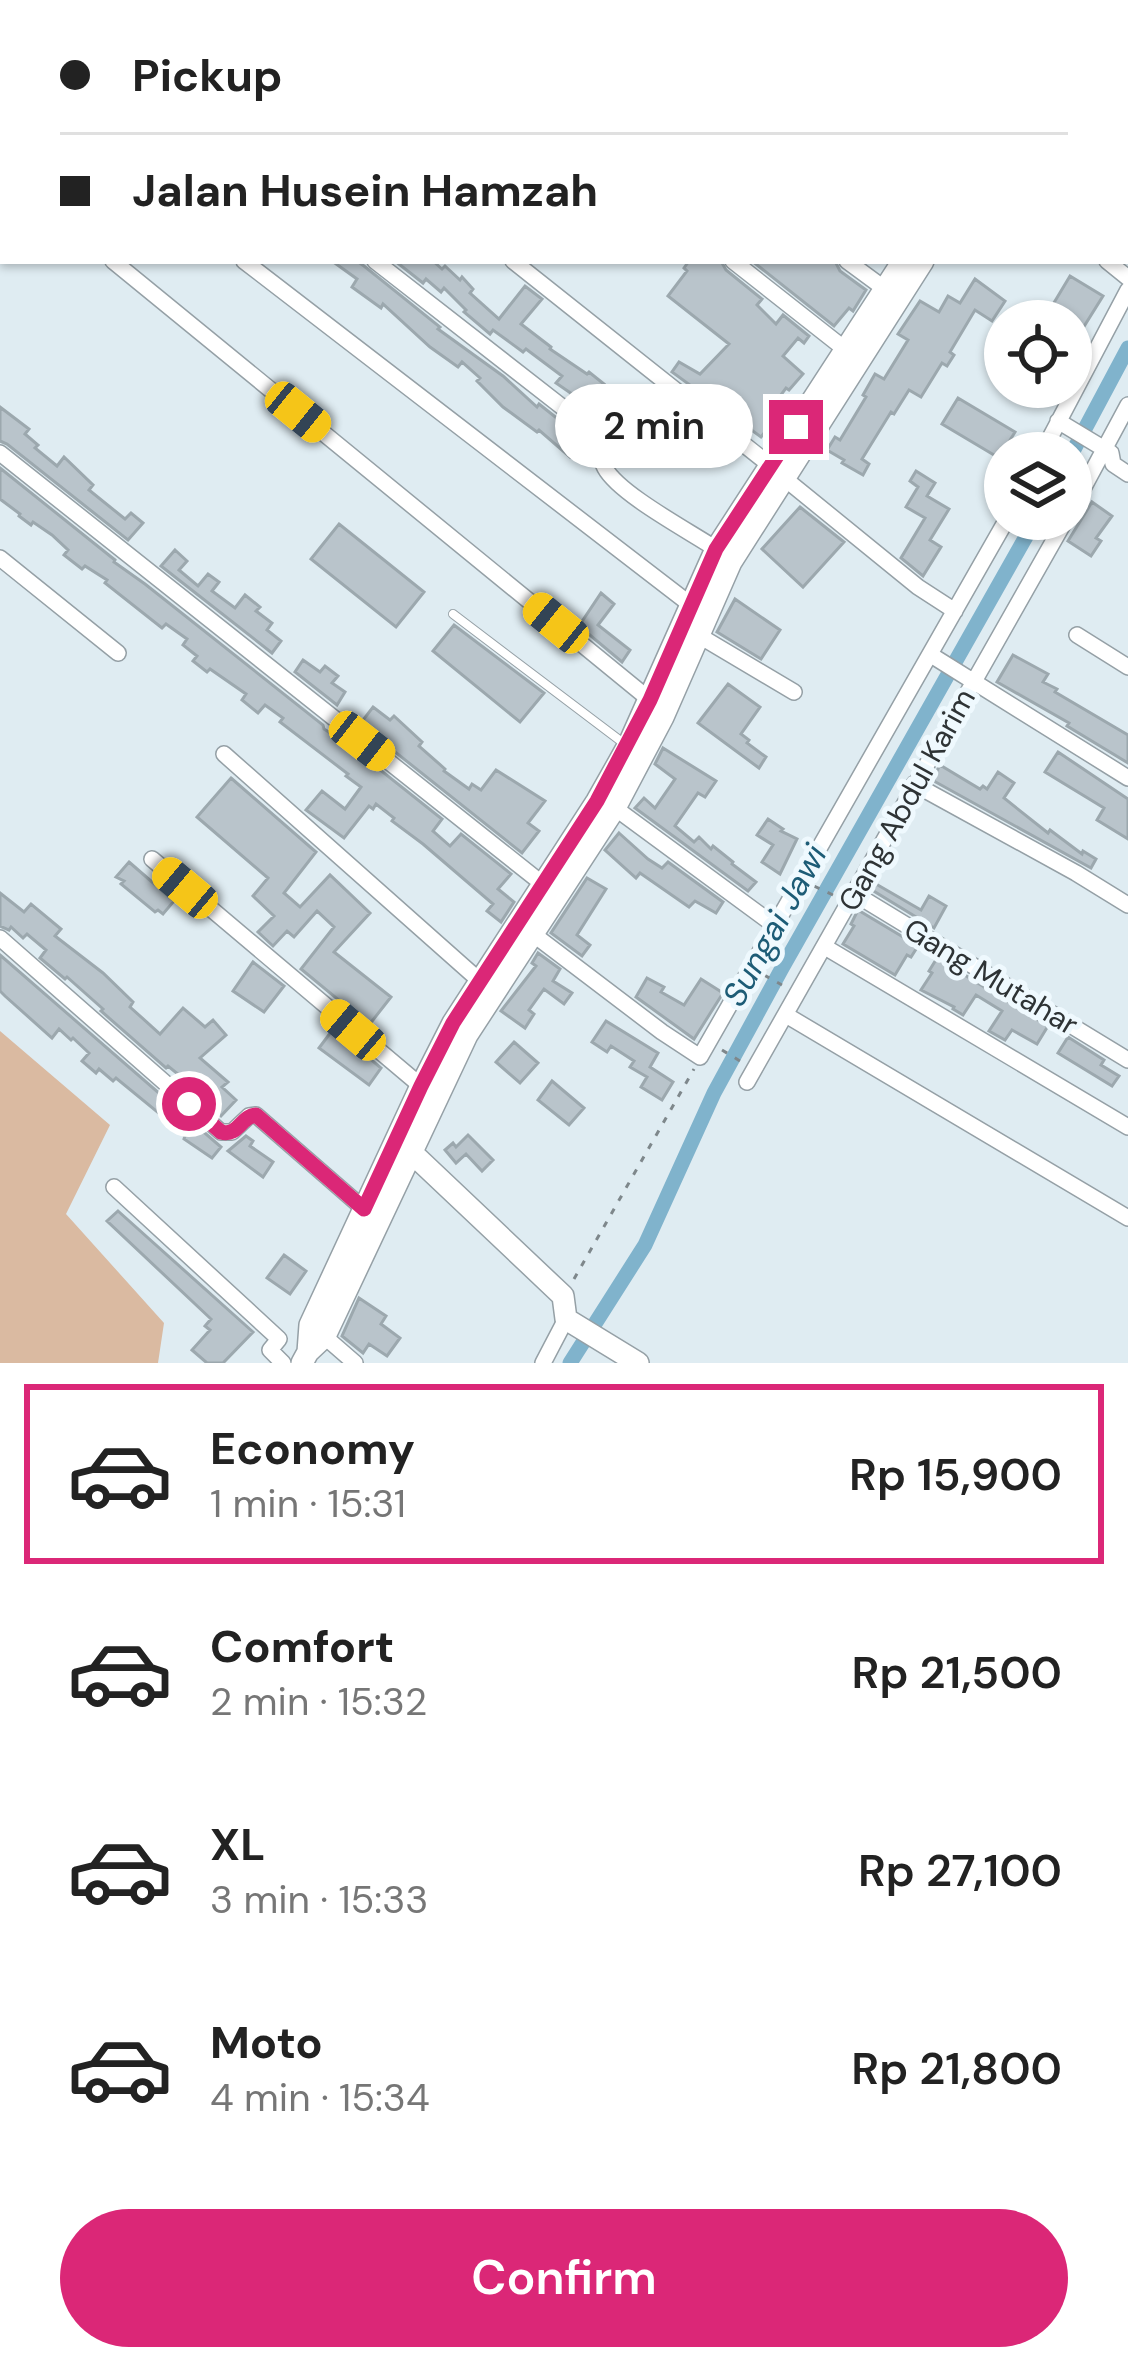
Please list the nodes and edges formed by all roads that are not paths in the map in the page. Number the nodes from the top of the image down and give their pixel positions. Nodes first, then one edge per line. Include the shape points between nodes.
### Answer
1 (117, 264) edge
2 (248, 264) edge
3 (379, 264) edge
4 (517, 264) edge
5 (738, 264) edge
6 (851, 264) edge
7 (901, 264) edge
8 (921, 264) edge
9 (884, 289) junction
10 (1128, 290) edge
11 (846, 350) junction
12 (1128, 405) edge
13 (1064, 425) junction
14 (1058, 432) edge
15 (1098, 445) junction
16 (0, 453) edge
17 (1092, 460) edge
18 (777, 472) junction
19 (1128, 474) edge
20 (995, 540) edge
21 (1053, 540) edge
22 (716, 549) junction
23 (0, 558) edge
24 (691, 605) junction
25 (956, 611) junction
26 (453, 614) dead end
27 (698, 635) junction
28 (1077, 635) dead end
29 (118, 653) dead end
30 (935, 658) junction
31 (1128, 667) edge
32 (969, 680) junction
33 (794, 692) dead end
34 (650, 700) junction
35 (628, 746) junction
36 (224, 754) dead end
37 (1128, 778) edge
38 (914, 784) junction
39 (615, 808) junction
40 (152, 860) dead end
41 (544, 885) junction
42 (855, 894) junction
43 (1128, 905) edge
44 (774, 925) junction
45 (533, 934) junction
46 (0, 938) edge
47 (825, 947) junction
48 (481, 982) junction
49 (785, 1015) junction
50 (1128, 1060) edge
51 (746, 1073) road end
52 (421, 1086) junction
53 (1128, 1127) edge
54 (413, 1154) junction
55 (115, 1187) dead end
56 (364, 1209) junction
57 (1128, 1218) edge
58 (567, 1313) junction
59 (317, 1331) junction
60 (305, 1357) edge
61 (283, 1363) edge
62 (355, 1363) edge
63 (543, 1363) edge
64 (638, 1363) edge

1 - 34 street
2 - 24 street
3 - 22 street via 593,431 610,477
4 - 18 street
5 - 11 street
6 - 9 street
7 - 9 street
8 - 18 street
9 - 11 street
10 - 13 street
11 - 18 street
12 - 15 street
13 - 14 street
13 - 15 street
15 - 17 street
15 - 19 street
16 - 41 street
18 - 22 street
18 - 25 street
18 - 27 street
20 - 25 street
21 - 32 street, Gang Abdul Karim
22 - 24 street
23 - 29 street
24 - 34 street
25 - 30 street
26 - 35 lane
27 - 33 street
27 - 39 street
28 - 31 street
30 - 32 street
30 - 44 street
32 - 37 street
32 - 38 street, Gang Abdul Karim
34 - 35 street
35 - 41 street
36 - 48 street
38 - 42 street, Gang Abdul Karim
38 - 43 street
39 - 44 street
39 - 45 street
40 - 52 street
41 - 48 street
42 - 47 street, Gang Abdul Karim
42 - 50 street, Gang Mutahar
44 - 45 street via 700,1058
45 - 54 street via 467,1035
46 - 56 street via 221,1132 256,1115
47 - 49 street, Gang Abdul Karim
47 - 53 street
48 - 52 street
49 - 51 street, Gang Abdul Karim
49 - 57 street
52 - 56 street
54 - 58 street
54 - 59 street
55 - 61 street via 279,1339 270,1350
56 - 59 street
58 - 63 street
58 - 64 street
59 - 60 street
59 - 62 street

